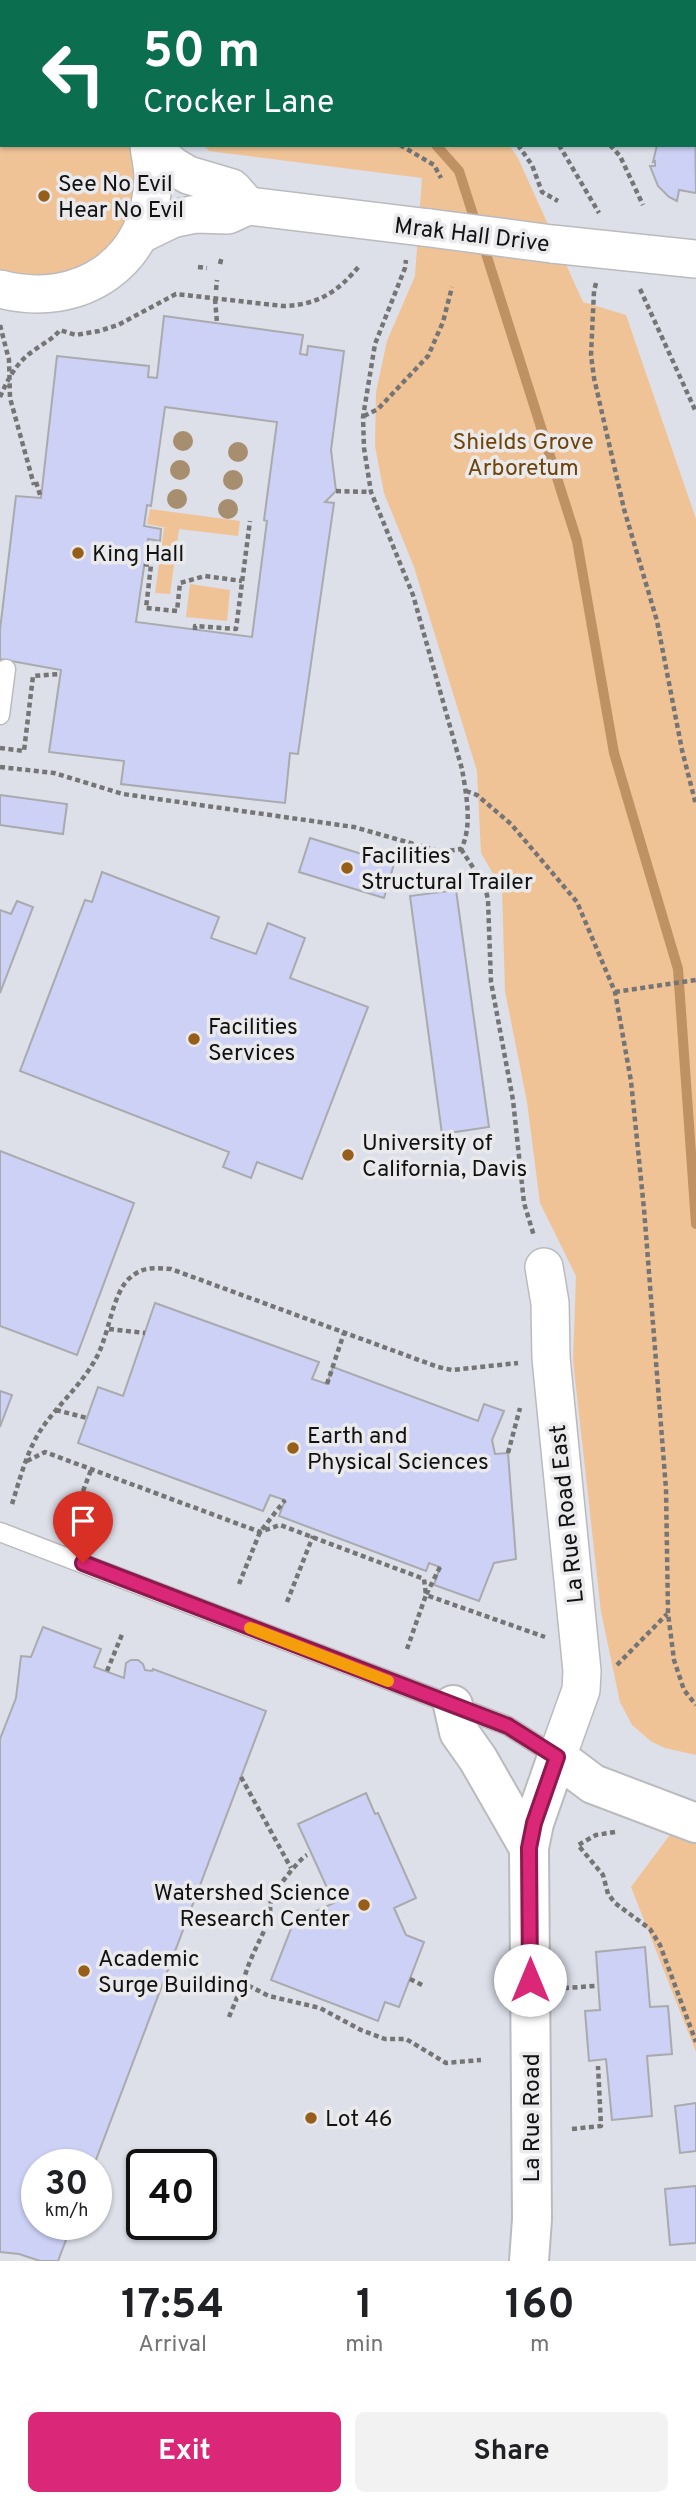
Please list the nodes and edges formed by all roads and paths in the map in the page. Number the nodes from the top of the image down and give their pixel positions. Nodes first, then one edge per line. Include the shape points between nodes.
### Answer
1 (149, 147) edge
2 (151, 147) edge
3 (404, 147) edge
4 (520, 147) edge
5 (560, 147) edge
6 (612, 147) edge
7 (441, 178) dead end
8 (558, 201) dead end
9 (643, 205) dead end
10 (248, 206) junction
11 (420, 227) junction
12 (139, 235) junction
13 (619, 250) junction
14 (222, 256) dead end
15 (696, 259) edge
16 (220, 264) dead end
17 (360, 265) dead end
18 (198, 267) dead end
19 (206, 268) dead end
20 (217, 281) dead end
21 (452, 287) dead end
22 (0, 289) edge
23 (216, 290) dead end
24 (594, 291) dead end
25 (215, 299) junction
26 (217, 323) dead end
27 (0, 325) edge
28 (8, 378) junction
29 (0, 397) edge
30 (696, 412) edge
31 (363, 417) junction
32 (26, 454) junction
33 (34, 485) dead end
34 (336, 491) dead end
35 (371, 492) junction
36 (41, 498) dead end
37 (250, 521) dead end
38 (144, 564) dead end
39 (242, 581) junction
40 (195, 630) dead end
41 (6, 669) dead end
42 (60, 674) dead end
43 (0, 715) edge
44 (0, 748) edge
45 (0, 767) edge
46 (466, 791) junction
47 (696, 805) edge
48 (461, 849) junction
49 (696, 980) edge
50 (615, 992) junction
51 (544, 1267) joint
52 (109, 1329) junction
53 (145, 1333) dead end
54 (344, 1333) junction
55 (551, 1358) junction
56 (327, 1384) dead end
57 (55, 1410) junction
58 (87, 1418) dead end
59 (513, 1432) dead end
60 (508, 1453) dead end
61 (26, 1462) junction
62 (91, 1470) junction
63 (285, 1500) dead end
64 (12, 1504) dead end
65 (0, 1532) edge
66 (260, 1532) junction
67 (313, 1536) junction
68 (59, 1554) junction
69 (440, 1567) dead end
70 (239, 1584) dead end
71 (425, 1595) junction
72 (287, 1602) dead end
73 (668, 1613) junction
74 (123, 1632) dead end
75 (553, 1640) dead end
76 (407, 1649) dead end
77 (107, 1671) dead end
78 (582, 1671) junction
79 (696, 1705) edge
80 (453, 1706) junction
81 (557, 1757) junction
82 (241, 1777) dead end
83 (695, 1822) edge
84 (578, 1845) dead end
85 (529, 1848) junction
86 (307, 1855) dead end
87 (291, 1868) junction
88 (410, 1979) dead end
89 (243, 1983) junction
90 (424, 1986) dead end
91 (595, 1986) dead end
92 (563, 1988) dead end
93 (229, 2017) dead end
94 (696, 2042) edge
95 (481, 2060) dead end
96 (598, 2066) dead end
97 (572, 2129) dead end
98 (529, 2261) edge

1 - 12 street via 150,205
2 - 10 street via 188,175 232,188
3 - 7 path via 435,165
4 - 8 path via 542,191
5 - 13 path
6 - 9 path
10 - 11 street, Mrak Hall Drive
10 - 12 street, Mrak Hall Drive via 228,215 172,219
11 - 13 street, Mrak Hall Drive, bridge
11 - 31 path via 374,344
12 - 22 street via 118,264 77,289 22,295
13 - 15 street, Mrak Hall Drive
13 - 30 path
14 - 16 path
17 - 25 path via 344,285 326,297 298,306
18 - 19 path
20 - 23 path
21 - 31 path via 428,356 378,409
24 - 47 path via 594,378 624,509 657,621
25 - 26 path
25 - 28 path via 176,294 99,331 76,335 60,330 19,363
27 - 28 path via 9,360
28 - 29 path
28 - 32 path
31 - 35 path
32 - 33 path
32 - 36 path
34 - 35 path
35 - 46 path via 425,634
37 - 39 path
38 - 39 path via 151,565 146,608 177,611 180,583 205,576
39 - 40 path via 236,629 195,625
41 - 43 lane
42 - 44 path via 33,676 24,751
45 - 48 path via 54,773 123,794 354,827 442,852
46 - 48 path via 467,832
46 - 50 path via 511,824 578,902
48 - 51 path via 485,886 488,900 491,982 513,1100 524,1203
49 - 50 path
50 - 73 path via 631,1081 645,1222 666,1489
51 - 55 street, La Rue Road East
52 - 53 path
52 - 54 path via 118,1294 129,1278 148,1267 171,1269
52 - 57 path via 95,1360
54 - 55 path via 452,1370
54 - 56 path
55 - 78 street, La Rue Road East
57 - 58 path
57 - 61 path
59 - 60 path
61 - 62 path via 45,1452
61 - 64 path
62 - 66 path
62 - 68 path
63 - 66 path
65 - 68 lane
66 - 67 path via 280,1525
66 - 70 path
67 - 71 path via 424,1579
67 - 72 path
68 - 80 lane
69 - 71 path
71 - 75 path
71 - 76 path
73 - 78 path via 616,1665
73 - 79 path via 674,1660 684,1690
74 - 77 path
78 - 81 street, La Rue Road East via 581,1690
80 - 81 lane via 508,1726
80 - 85 street via 459,1732
81 - 83 street via 593,1784
81 - 85 street, La Rue Road
82 - 87 path
84 - 94 path via 603,1875 615,1903 650,1929 660,1945
85 - 98 street, La Rue Road
86 - 87 path
87 - 89 path via 271,1900 271,1914
88 - 90 path
89 - 93 path
89 - 95 path via 269,1996 320,2008 385,2039 406,2039 446,2063
91 - 92 path
96 - 97 path via 601,2126

